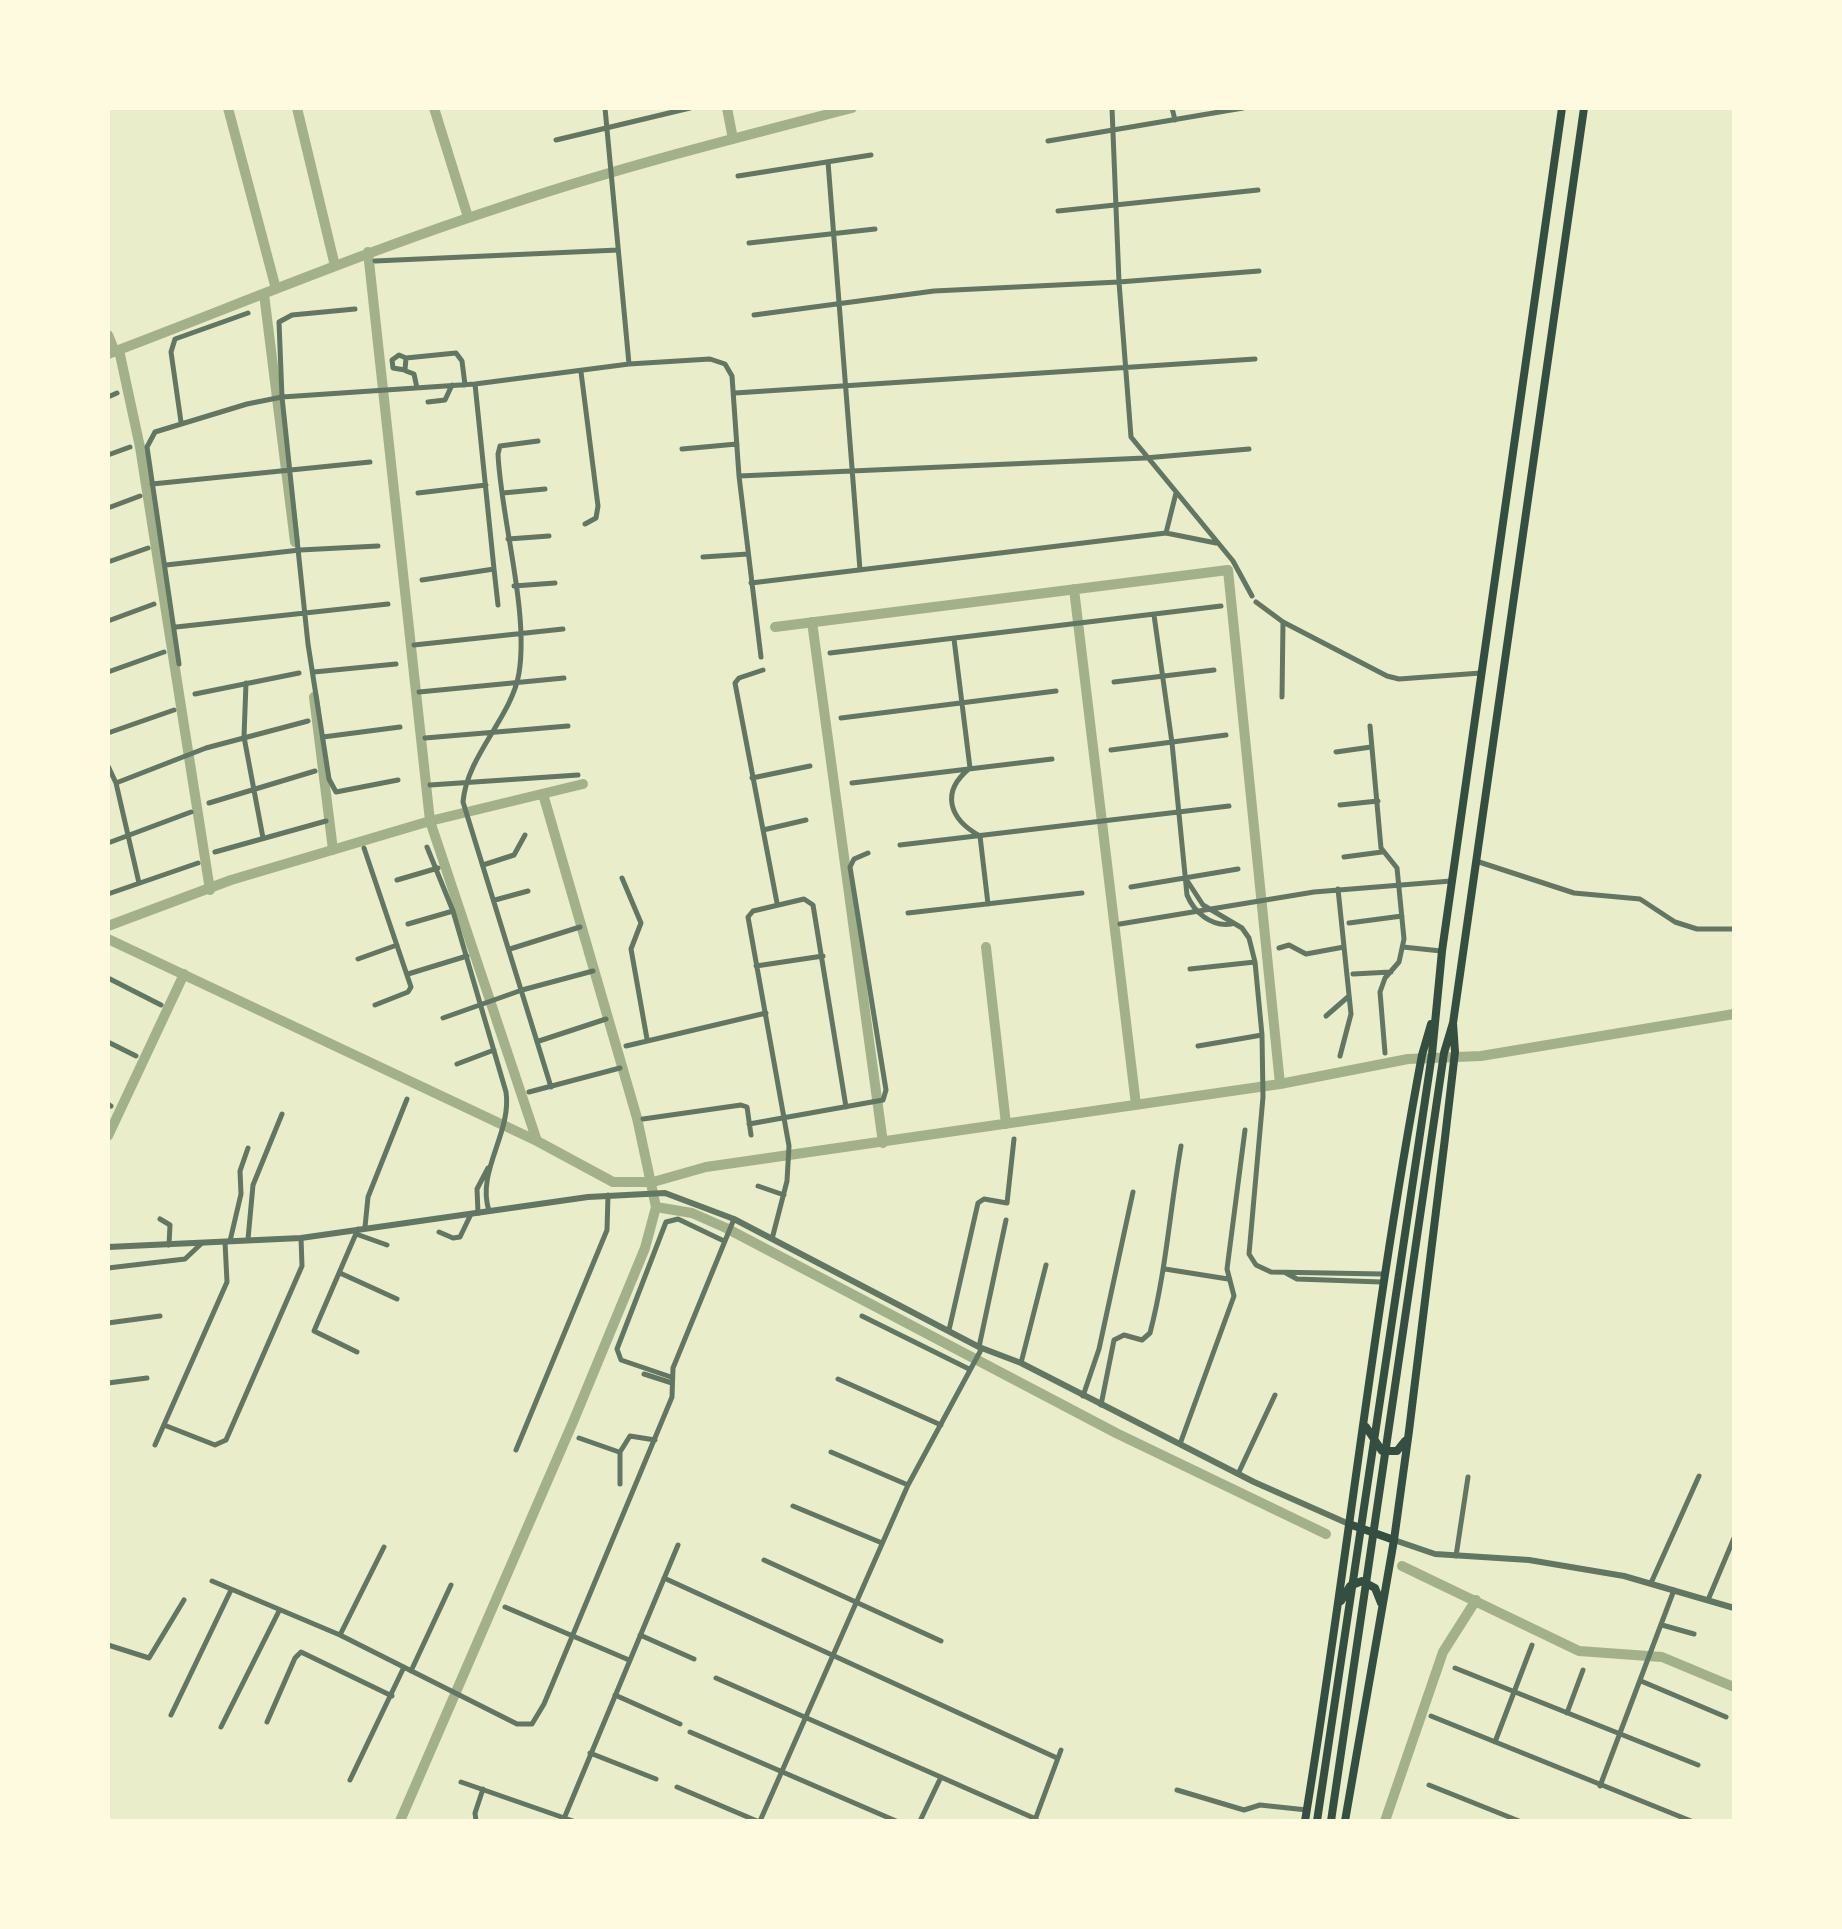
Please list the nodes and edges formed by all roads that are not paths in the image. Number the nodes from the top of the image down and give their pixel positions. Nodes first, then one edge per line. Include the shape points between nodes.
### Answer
1 (605, 108) edge
2 (690, 108) edge
3 (1112, 108) edge
4 (1172, 108) edge
5 (1243, 108) edge
6 (1562, 108) edge
7 (1584, 108) edge
8 (1175, 120) junction
9 (608, 126) junction
10 (1112, 130) junction
11 (556, 140) dead end
12 (1048, 141) dead end
13 (871, 155) dead end
14 (828, 162) junction
15 (738, 176) dead end
16 (1258, 190) dead end
17 (1115, 205) junction
18 (1058, 211) dead end
19 (875, 229) dead end
20 (836, 232) junction
21 (749, 243) dead end
22 (618, 250) junction
23 (375, 261) dead end
24 (1259, 271) dead end
25 (1119, 282) junction
26 (839, 306) junction
27 (355, 309) dead end
28 (248, 313) dead end
29 (754, 315) dead end
30 (406, 358) junction
31 (1255, 359) dead end
32 (629, 364) junction
33 (1124, 369) junction
34 (405, 370) junction
35 (581, 372) junction
36 (475, 384) junction
37 (452, 385) junction
38 (465, 385) junction
39 (848, 385) junction
40 (417, 388) junction
41 (117, 393) dead end
42 (735, 393) junction
43 (108, 397) edge
44 (282, 397) junction
45 (428, 402) dead end
46 (181, 422) junction
47 (538, 441) dead end
48 (737, 444) junction
49 (130, 447) dead end
50 (682, 449) dead end
51 (1249, 449) dead end
52 (108, 455) edge
53 (1145, 458) junction
54 (370, 462) dead end
55 (289, 468) junction
56 (854, 470) junction
57 (739, 476) junction
58 (152, 484) junction
59 (486, 485) junction
60 (545, 489) dead end
61 (418, 493) dead end
62 (503, 493) junction
63 (1176, 493) junction
64 (140, 496) dead end
65 (108, 508) edge
66 (585, 524) dead end
67 (1166, 533) junction
68 (549, 536) dead end
69 (508, 539) junction
70 (1217, 543) junction
71 (378, 546) dead end
72 (148, 548) dead end
73 (300, 550) junction
74 (748, 554) junction
75 (703, 557) dead end
76 (108, 562) edge
77 (166, 565) junction
78 (494, 569) junction
79 (860, 570) junction
80 (422, 580) dead end
81 (555, 583) dead end
82 (751, 583) junction
83 (514, 586) junction
84 (154, 604) dead end
85 (388, 604) dead end
86 (498, 605) dead end
87 (1221, 606) dead end
88 (307, 612) junction
89 (1154, 615) junction
90 (108, 621) edge
91 (1283, 622) junction
92 (176, 627) junction
93 (563, 629) dead end
94 (519, 634) junction
95 (954, 639) junction
96 (414, 645) dead end
97 (164, 652) dead end
98 (830, 653) dead end
99 (761, 657) dead end
100 (179, 664) dead end
101 (396, 664) dead end
102 (763, 670) dead end
103 (1214, 670) dead end
104 (108, 672) edge
105 (314, 672) junction
106 (299, 673) dead end
107 (1481, 673) junction
108 (1162, 677) junction
109 (564, 678) dead end
110 (516, 682) junction
111 (1114, 682) dead end
112 (246, 683) junction
113 (1056, 691) dead end
114 (419, 692) dead end
115 (195, 694) dead end
116 (1282, 697) dead end
117 (963, 703) junction
118 (174, 710) dead end
119 (841, 718) dead end
120 (308, 721) dead end
121 (568, 726) dead end
122 (1370, 726) dead end
123 (400, 727) dead end
124 (491, 731) junction
125 (108, 733) edge
126 (1226, 735) dead end
127 (244, 737) junction
128 (323, 737) junction
129 (425, 738) dead end
130 (1172, 743) junction
131 (1371, 747) junction
132 (1111, 750) dead end
133 (1336, 752) dead end
134 (1052, 759) dead end
135 (108, 766) edge
136 (810, 766) dead end
137 (970, 768) junction
138 (315, 771) dead end
139 (578, 775) dead end
140 (752, 778) junction
141 (398, 780) dead end
142 (468, 780) junction
143 (116, 783) junction
144 (852, 783) dead end
145 (430, 785) dead end
146 (251, 789) junction
147 (1378, 801) junction
148 (209, 803) dead end
149 (1340, 805) dead end
150 (1229, 806) dead end
151 (1179, 810) junction
152 (191, 812) dead end
153 (806, 820) dead end
154 (326, 821) dead end
155 (763, 830) junction
156 (128, 835) junction
157 (525, 835) dead end
158 (980, 836) junction
159 (263, 838) junction
160 (108, 843) edge
161 (900, 845) dead end
162 (427, 847) dead end
163 (364, 848) dead end
164 (215, 852) dead end
165 (1382, 852) junction
166 (868, 853) dead end
167 (1344, 857) dead end
168 (1476, 861) junction
169 (198, 863) dead end
170 (483, 865) junction
171 (438, 868) junction
172 (1238, 869) dead end
173 (622, 878) dead end
174 (1188, 878) junction
175 (397, 880) dead end
176 (1452, 881) junction
177 (139, 883) junction
178 (1400, 883) junction
179 (1131, 887) dead end
180 (1338, 889) junction
181 (528, 891) dead end
182 (1082, 893) dead end
183 (108, 894) edge
184 (495, 900) junction
185 (777, 903) junction
186 (988, 904) junction
187 (1209, 910) junction
188 (453, 911) junction
189 (1197, 912) junction
190 (908, 913) dead end
191 (1402, 916) junction
192 (1349, 923) dead end
193 (408, 924) dead end
194 (1120, 924) dead end
195 (1231, 924) junction
196 (580, 927) dead end
197 (1734, 929) edge
198 (397, 945) junction
199 (1344, 947) junction
200 (1403, 947) junction
201 (1279, 948) dead end
202 (510, 949) junction
203 (1442, 951) junction
204 (467, 956) junction
205 (823, 956) junction
206 (358, 959) dead end
207 (1255, 962) junction
208 (756, 966) junction
209 (1190, 969) dead end
210 (593, 971) dead end
211 (1391, 972) junction
212 (408, 974) junction
213 (1353, 974) dead end
214 (108, 978) edge
215 (522, 990) junction
216 (1349, 996) junction
217 (486, 1002) junction
218 (161, 1005) dead end
219 (375, 1005) dead end
220 (766, 1013) junction
221 (1326, 1016) dead end
222 (443, 1018) dead end
223 (606, 1019) dead end
224 (1433, 1019) junction
225 (1453, 1023) junction
226 (1262, 1035) junction
227 (647, 1039) junction
228 (539, 1041) junction
229 (108, 1042) edge
230 (626, 1046) dead end
231 (1198, 1046) dead end
232 (494, 1050) junction
233 (1385, 1053) dead end
234 (136, 1056) dead end
235 (1340, 1056) dead end
236 (457, 1064) dead end
237 (620, 1068) dead end
238 (551, 1087) junction
239 (529, 1092) dead end
240 (407, 1099) dead end
241 (846, 1107) junction
242 (282, 1114) dead end
243 (643, 1119) dead end
244 (785, 1119) junction
245 (749, 1124) junction
246 (1245, 1130) dead end
247 (751, 1135) dead end
248 (1014, 1139) dead end
249 (1181, 1146) dead end
250 (248, 1148) dead end
251 (489, 1168) junction
252 (758, 1186) dead end
253 (1133, 1192) dead end
254 (608, 1195) junction
255 (784, 1195) junction
256 (489, 1211) junction
257 (474, 1213) junction
258 (160, 1219) dead end
259 (734, 1219) junction
260 (1006, 1220) dead end
261 (360, 1230) junction
262 (439, 1232) dead end
263 (301, 1238) junction
264 (724, 1238) junction
265 (248, 1239) junction
266 (772, 1239) junction
267 (228, 1241) junction
268 (202, 1243) junction
269 (169, 1245) junction
270 (387, 1245) dead end
271 (108, 1247) edge
272 (1046, 1265) dead end
273 (108, 1268) edge
274 (1165, 1269) junction
275 (340, 1273) junction
276 (1382, 1278) junction
277 (1228, 1279) junction
278 (397, 1299) dead end
279 (160, 1316) dead end
280 (862, 1316) dead end
281 (108, 1323) edge
282 (949, 1330) junction
283 (981, 1347) junction
284 (357, 1352) dead end
285 (1021, 1363) junction
286 (971, 1367) junction
287 (644, 1374) dead end
288 (147, 1378) dead end
289 (838, 1379) dead end
290 (672, 1380) junction
291 (108, 1383) edge
292 (1275, 1395) dead end
293 (1083, 1396) junction
294 (1101, 1405) junction
295 (1364, 1422) junction
296 (164, 1425) junction
297 (941, 1425) junction
298 (1409, 1431) junction
299 (579, 1438) dead end
300 (655, 1440) junction
301 (1180, 1444) junction
302 (155, 1445) dead end
303 (516, 1450) dead end
304 (620, 1452) junction
305 (831, 1452) dead end
306 (1238, 1474) junction
307 (1699, 1476) dead end
308 (1468, 1477) dead end
309 (620, 1484) dead end
310 (908, 1485) junction
311 (793, 1506) dead end
312 (1349, 1524) junction
313 (1734, 1538) edge
314 (1394, 1540) junction
315 (882, 1543) junction
316 (678, 1545) dead end
317 (384, 1547) dead end
318 (1456, 1557) junction
319 (764, 1560) dead end
320 (664, 1578) junction
321 (212, 1581) dead end
322 (1651, 1583) junction
323 (451, 1585) dead end
324 (231, 1590) junction
325 (1674, 1590) junction
326 (184, 1600) dead end
327 (1708, 1600) junction
328 (857, 1601) junction
329 (1339, 1605) junction
330 (505, 1607) dead end
331 (1381, 1608) junction
332 (1734, 1608) edge
333 (279, 1611) junction
334 (1662, 1625) junction
335 (574, 1634) junction
336 (1694, 1634) dead end
337 (340, 1635) junction
338 (640, 1635) junction
339 (941, 1641) dead end
340 (108, 1645) edge
341 (1532, 1645) dead end
342 (833, 1658) junction
343 (694, 1659) dead end
344 (629, 1660) junction
345 (404, 1667) junction
346 (1455, 1668) dead end
347 (1583, 1670) dead end
348 (411, 1671) junction
349 (716, 1678) dead end
350 (1641, 1681) junction
351 (1515, 1692) junction
352 (615, 1695) junction
353 (392, 1696) junction
354 (1567, 1713) junction
355 (171, 1715) dead end
356 (807, 1715) junction
357 (1431, 1716) dead end
358 (1726, 1717) dead end
359 (267, 1722) dead end
360 (680, 1724) dead end
361 (221, 1727) dead end
362 (690, 1732) dead end
363 (1619, 1735) junction
364 (1495, 1742) junction
365 (1061, 1750) dead end
366 (590, 1753) junction
367 (1057, 1758) junction
368 (1698, 1765) dead end
369 (782, 1772) junction
370 (941, 1777) junction
371 (656, 1779) dead end
372 (350, 1780) dead end
373 (461, 1782) dead end
374 (1429, 1785) dead end
375 (1600, 1786) junction
376 (677, 1787) dead end
377 (483, 1789) junction
378 (1177, 1790) dead end
379 (1307, 1810) junction
380 (564, 1819) edge
381 (1036, 1820) edge
382 (476, 1821) edge
383 (573, 1821) edge
384 (758, 1821) edge
385 (896, 1821) edge
386 (920, 1821) edge
387 (1305, 1821) edge
388 (1317, 1821) edge
389 (1331, 1821) edge
390 (1345, 1821) edge
391 (1519, 1821) edge
392 (1691, 1821) edge

1 - 9 street
2 - 9 street
3 - 10 street
4 - 8 street
5 - 8 street
6 - 107 main road
7 - 168 main road
8 - 10 street
9 - 11 street
9 - 22 street
10 - 12 street
10 - 17 street
13 - 14 street
14 - 15 street
14 - 20 street
16 - 17 street
17 - 18 street
17 - 25 street
19 - 20 street
20 - 21 street
20 - 26 street
22 - 23 street
22 - 32 street
24 - 25 street
25 - 26 street via 934,291
25 - 33 street
26 - 29 street
26 - 39 street
27 - 44 street via 292,315 279,322
28 - 46 street via 175,339 171,352
30 - 34 street
30 - 34 street via 395,357 391,364 396,371
30 - 38 street via 456,353
31 - 33 street
32 - 35 street
32 - 42 street via 720,361 729,368
33 - 39 street
33 - 53 street via 1131,437
34 - 40 street via 414,374
35 - 36 street
35 - 66 street via 598,506 596,518
36 - 38 street
36 - 59 street
37 - 38 street
37 - 40 street
37 - 45 street via 445,400
39 - 42 street
39 - 56 street
40 - 44 street
41 - 43 street
42 - 48 street
44 - 46 street
44 - 55 street
46 - 58 street via 149,439
47 - 62 street via 500,446
48 - 50 street
48 - 57 street
49 - 52 street
51 - 53 street
53 - 56 street
53 - 63 street
54 - 55 street
55 - 58 street
55 - 73 street
56 - 57 street
56 - 79 street
57 - 74 street
58 - 77 street
59 - 61 street
59 - 78 street
60 - 62 street
62 - 69 street
63 - 67 street
63 - 70 street
64 - 65 street
67 - 70 street
67 - 79 street
68 - 69 street
69 - 83 street
70 - 91 street via 1254,599
71 - 73 street
72 - 76 street
73 - 77 street
73 - 88 street
74 - 75 street
74 - 82 street
77 - 92 street
78 - 80 street
78 - 86 street
79 - 82 street
81 - 83 street
82 - 99 street
83 - 94 street
84 - 90 street
85 - 88 street
87 - 89 street
88 - 92 street
88 - 105 street
89 - 95 street
89 - 108 street
91 - 107 street via 1387,676
91 - 116 street
92 - 100 street
93 - 94 street
94 - 96 street
94 - 110 street
95 - 98 street
95 - 117 street
97 - 104 street
101 - 105 street
102 - 140 street via 735,683
103 - 108 street
105 - 128 street
106 - 112 street
107 - 176 main road
108 - 111 street
108 - 130 street
109 - 110 street
110 - 114 street
110 - 124 street
112 - 115 street
112 - 127 street
113 - 117 street
117 - 119 street
117 - 137 street
118 - 125 street
120 - 127 street
121 - 124 street
122 - 131 street
123 - 128 street
124 - 129 street
124 - 142 street
126 - 130 street
127 - 143 street
127 - 146 street
128 - 141 street via 336,792
130 - 132 street
130 - 151 street
131 - 133 street
131 - 147 street
134 - 137 street
135 - 143 street
136 - 140 street
137 - 144 street
137 - 158 street via 956,781 951,799 962,826
138 - 146 street
139 - 142 street
140 - 155 street
142 - 145 street
142 - 170 street via 464,812
143 - 156 street
146 - 148 street
146 - 159 street
147 - 149 street
147 - 165 street
150 - 151 street
151 - 158 street
151 - 174 street
152 - 156 street
153 - 155 street
154 - 159 street
155 - 185 street
156 - 160 street
156 - 177 street
157 - 170 street via 514,855
158 - 161 street
158 - 186 street
159 - 164 street
162 - 171 street
163 - 198 street
165 - 167 street
165 - 178 street via 1397,868
166 - 241 street via 850,867 886,1090 883,1100
168 - 197 street via 1574,893 1640,899 1675,922 1697,929
168 - 225 main road
169 - 177 street
170 - 184 street
171 - 175 street
171 - 188 street
172 - 174 street
173 - 227 street via 641,923 631,949
174 - 179 street
174 - 187 street
174 - 189 street via 1187,895
176 - 178 street
176 - 203 main road
177 - 183 street
178 - 180 street
178 - 191 street
180 - 187 street
180 - 199 street
181 - 184 street
182 - 186 street
184 - 202 street
185 - 205 street via 810,901
185 - 208 street via 748,917
186 - 190 street
187 - 189 street
187 - 195 street
188 - 193 street
188 - 204 street
189 - 194 street
189 - 195 street via 1214,923
191 - 192 street
191 - 200 street
195 - 207 street via 1249,938
196 - 202 street
198 - 206 street
198 - 212 street
199 - 201 street via 1306,954 1289,945
199 - 216 street
200 - 203 street
200 - 211 street
202 - 215 street
203 - 224 main road
204 - 212 street
204 - 217 street
205 - 208 street
205 - 241 street
207 - 209 street
207 - 226 street
208 - 220 street
210 - 215 street
211 - 213 street
211 - 233 street via 1380,992
212 - 219 street via 408,992
214 - 218 street
215 - 217 street
215 - 228 street
216 - 221 street
216 - 235 street via 1351,1014
217 - 222 street
217 - 232 street
220 - 227 street
220 - 244 street
223 - 228 street
224 - 276 main road
224 - 388 main road via 1400,1278
225 - 298 main road via 1455,1052
225 - 389 main road via 1444,1053
226 - 231 street
226 - 276 street via 1263,1097 1249,1254 1261,1269 1297,1279
227 - 230 street
228 - 238 street
229 - 234 street
232 - 236 street
232 - 251 street via 506,1092 505,1119
237 - 238 street
238 - 239 street
240 - 261 street
241 - 244 street
242 - 265 street via 253,1185
243 - 245 street via 741,1105 747,1107
244 - 245 street
244 - 255 street via 790,1163
245 - 247 street
246 - 277 street
248 - 282 street via 1007,1203 978,1203
249 - 274 street via 1165,1237
250 - 267 street
251 - 256 street
251 - 257 street via 477,1189
252 - 255 street
253 - 293 street via 1099,1349
254 - 256 street
254 - 259 street via 665,1193
254 - 303 street via 607,1230
255 - 266 street
256 - 257 street
257 - 261 street
257 - 262 street via 460,1237
258 - 269 street via 170,1225
259 - 264 street
259 - 266 street
260 - 283 street
261 - 263 street
261 - 270 street
261 - 275 street
263 - 265 street
263 - 296 street via 302,1266 226,1440 215,1445
264 - 290 street
264 - 290 street via 678,1219 666,1222 617,1349 621,1360
265 - 267 street
266 - 282 street
267 - 268 street
267 - 296 street via 227,1282
268 - 269 street
268 - 273 street via 185,1259
269 - 271 street
272 - 285 street
274 - 277 street
274 - 294 street via 1150,1333 1142,1340 1118,1337 1112,1344
275 - 278 street
275 - 284 street via 314,1331
276 - 295 main road
277 - 301 street via 1234,1296
279 - 281 street
280 - 286 street
282 - 283 street
283 - 285 street
283 - 286 street
285 - 293 street
286 - 297 street
287 - 290 street
288 - 291 street
289 - 297 street
290 - 300 street via 672,1397
292 - 306 street
293 - 294 street
294 - 301 street
295 - 298 main road via 1376,1446 1390,1453 1402,1446
295 - 312 main road
296 - 302 street
297 - 310 street
298 - 314 main road
299 - 304 street
300 - 304 street via 632,1435
300 - 335 street
301 - 306 street
304 - 309 street
305 - 310 street
306 - 312 street
307 - 322 street
308 - 318 street
310 - 315 street
311 - 315 street
312 - 314 main road
312 - 329 main road
313 - 327 street
314 - 318 street
314 - 331 main road
315 - 328 street
316 - 320 street
317 - 337 street
318 - 322 street via 1529,1560
319 - 328 street
320 - 338 street
320 - 342 street
321 - 324 street
322 - 325 street
323 - 348 street
324 - 333 street
324 - 355 street
325 - 327 street
325 - 334 street
326 - 340 street via 149,1658
327 - 332 street
328 - 339 street
328 - 342 street
329 - 331 main road via 1350,1586 1362,1581 1375,1588
329 - 379 main road
330 - 335 street
331 - 390 main road
333 - 337 street
333 - 361 street
334 - 336 street
334 - 350 street
335 - 344 street
335 - 348 street via 532,1724 517,1724
337 - 345 street
338 - 343 street
338 - 344 street
341 - 351 street
342 - 356 street
342 - 367 street
344 - 352 street
345 - 348 street
345 - 353 street
346 - 351 street
347 - 354 street
349 - 356 street
350 - 358 street
350 - 363 street
351 - 354 street
351 - 364 street
352 - 360 street
352 - 366 street
353 - 359 street via 301,1652
353 - 372 street
354 - 363 street
356 - 369 street
356 - 370 street
357 - 364 street
362 - 369 street
363 - 368 street
363 - 375 street
364 - 375 street
365 - 367 street
366 - 371 street
366 - 380 street
367 - 381 street
369 - 384 street
369 - 385 street
370 - 381 street
370 - 386 street
373 - 377 street
374 - 391 street
375 - 392 street
376 - 384 street
377 - 380 street
377 - 382 street
378 - 379 street via 1244,1810 1260,1805
379 - 387 main road
380 - 383 street

